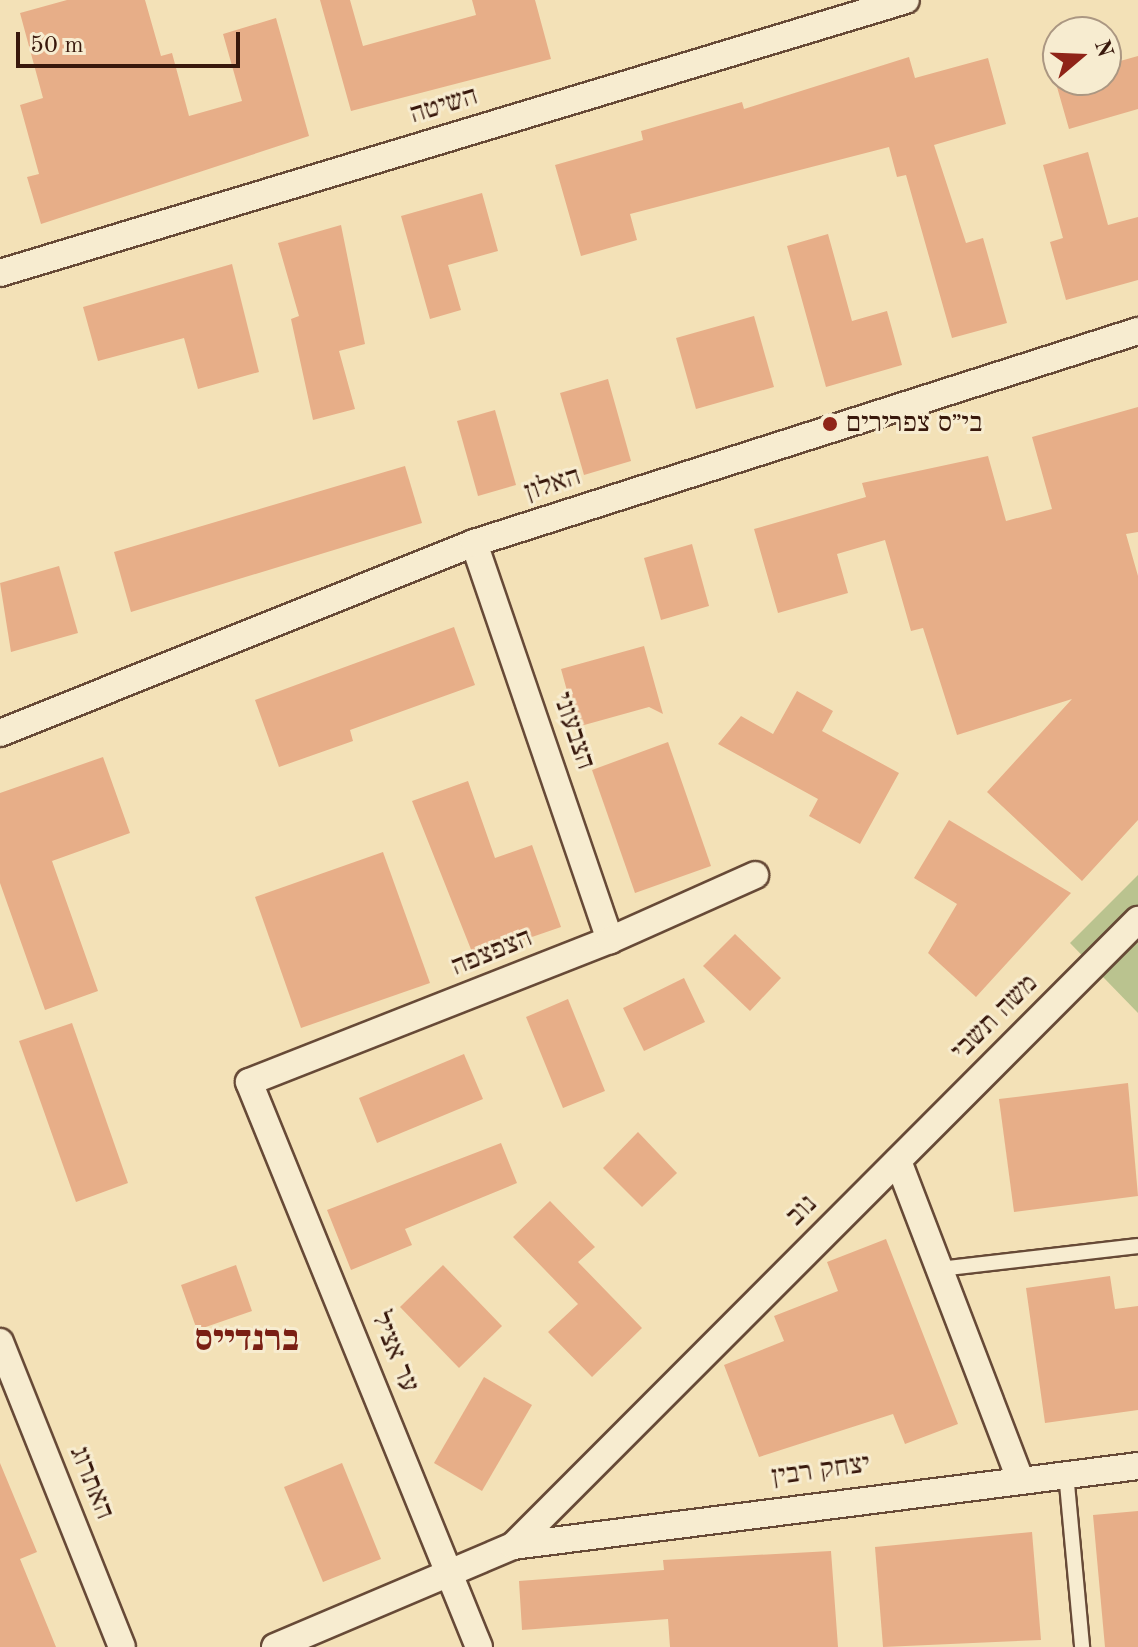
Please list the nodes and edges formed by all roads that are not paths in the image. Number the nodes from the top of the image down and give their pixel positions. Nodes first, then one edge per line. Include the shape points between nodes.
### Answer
1 (906, 0) edge
2 (842, 9) edge
3 (0, 273) edge
4 (1138, 331) edge
5 (474, 543) junction
6 (0, 733) edge
7 (755, 875) dead end
8 (1138, 920) edge
9 (610, 940) junction
10 (249, 1082) joint
11 (898, 1161) junction
12 (1138, 1246) edge
13 (940, 1269) junction
14 (0, 1342) edge
15 (1138, 1466) edge
16 (1066, 1473) junction
17 (1019, 1476) junction
18 (513, 1546) junction
19 (450, 1573) junction
20 (122, 1647) edge
21 (275, 1647) edge
22 (479, 1647) edge
23 (1082, 1647) edge

1 - 2 street, השיטה
2 - 3 street, השיטה
4 - 5 street, האלון
5 - 6 street, האלון
5 - 9 street, הצבעוני
7 - 9 street, הצפצפה
8 - 11 street, משה תשבי
9 - 10 street, הצפצפה
10 - 19 street, ער אציל
11 - 13 street
11 - 18 street, נוב
12 - 13 lane
13 - 17 street
14 - 20 street, האתרוג
15 - 16 street, יצחק רבין
16 - 17 street, יצחק רבין
16 - 23 lane
17 - 18 street, יצחק רבין
18 - 19 street
19 - 21 street
19 - 22 street, ער אציל

